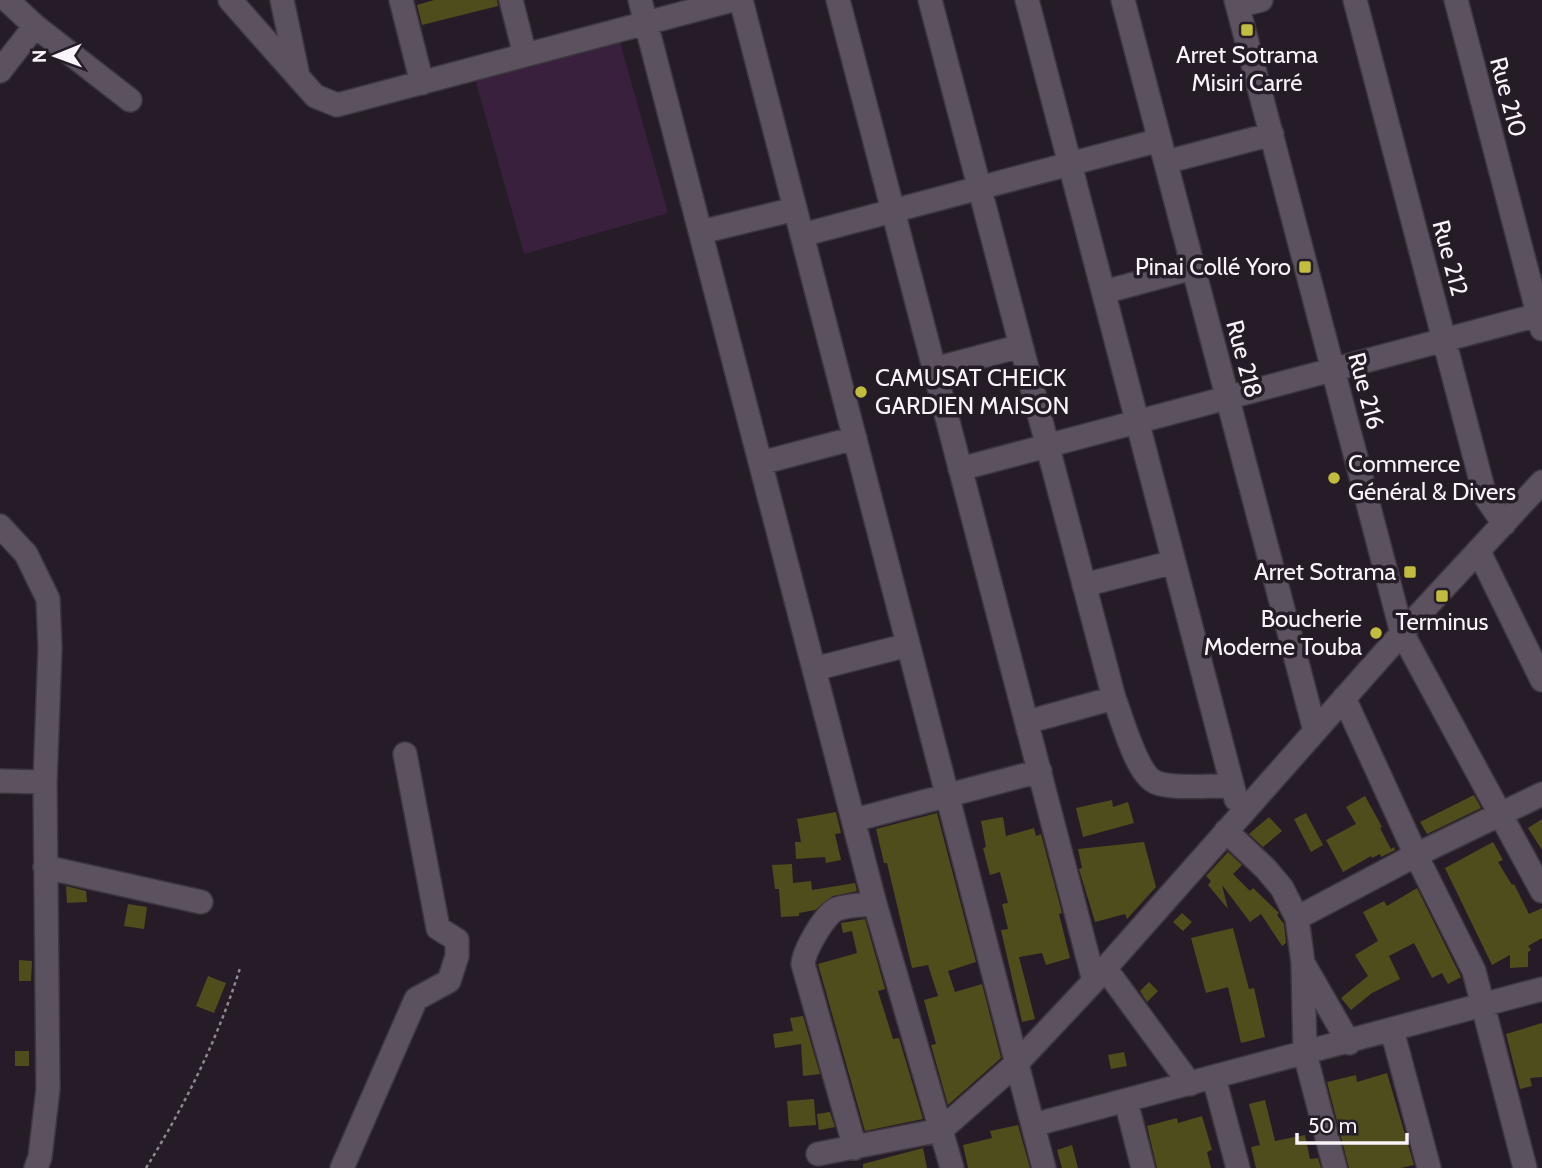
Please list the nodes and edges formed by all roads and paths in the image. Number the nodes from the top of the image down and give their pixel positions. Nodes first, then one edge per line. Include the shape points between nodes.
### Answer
1 (7, 0) edge
2 (230, 0) edge
3 (282, 0) edge
4 (401, 0) edge
5 (511, 0) edge
6 (640, 0) edge
7 (733, 0) edge
8 (741, 0) edge
9 (838, 0) edge
10 (930, 0) edge
11 (1027, 0) edge
12 (1123, 0) edge
13 (1261, 0) edge
14 (1355, 0) edge
15 (1456, 0) edge
16 (1237, 3) edge
17 (646, 23) junction
18 (35, 26) junction
19 (525, 55) junction
20 (0, 71) edge
21 (299, 77) junction
22 (422, 83) junction
23 (130, 100) dead end
24 (1272, 134) junction
25 (1160, 139) junction
26 (1166, 162) junction
27 (1070, 163) junction
28 (979, 188) junction
29 (795, 209) junction
30 (893, 210) junction
31 (701, 232) junction
32 (802, 234) junction
33 (1193, 268) junction
34 (1104, 292) junction
35 (1540, 322) edge
36 (1444, 340) junction
37 (1021, 346) junction
38 (934, 369) junction
39 (1334, 370) junction
40 (1227, 398) junction
41 (1138, 422) junction
42 (855, 438) junction
43 (1047, 446) junction
44 (761, 463) junction
45 (960, 469) junction
46 (1542, 482) edge
47 (1504, 524) junction
48 (0, 526) edge
49 (1479, 552) junction
50 (1174, 562) junction
51 (1084, 585) junction
52 (1402, 633) junction
53 (908, 645) junction
54 (814, 670) junction
55 (1542, 680) edge
56 (1114, 698) junction
57 (1344, 698) junction
58 (1027, 722) junction
59 (1315, 731) junction
60 (405, 754) dead end
61 (1040, 771) junction
62 (0, 781) edge
63 (45, 782) junction
64 (1232, 786) junction
65 (1542, 794) edge
66 (947, 796) junction
67 (1500, 814) junction
68 (854, 820) junction
69 (1233, 824) junction
70 (1416, 855) junction
71 (45, 867) junction
72 (1542, 891) edge
73 (201, 902) dead end
74 (875, 904) junction
75 (1297, 918) junction
76 (1303, 963) junction
77 (240, 968) dead end
78 (1099, 975) junction
79 (1542, 989) edge
80 (1484, 1005) junction
81 (1392, 1030) junction
82 (1349, 1042) junction
83 (1305, 1054) junction
84 (1017, 1063) junction
85 (1214, 1078) junction
86 (1190, 1084) junction
87 (1126, 1101) junction
88 (1033, 1125) junction
89 (941, 1130) junction
90 (855, 1148) junction
91 (818, 1154) dead end
92 (36, 1168) edge
93 (146, 1168) edge
94 (342, 1168) edge
95 (952, 1168) edge
96 (1044, 1168) edge
97 (1143, 1168) edge
98 (1238, 1168) edge
99 (1335, 1168) edge
100 (1429, 1168) edge
101 (1525, 1168) edge

1 - 18 street
2 - 21 street
3 - 21 street
4 - 22 street
5 - 19 street
6 - 17 street
7 - 17 street
8 - 29 street
9 - 30 street
10 - 28 street
11 - 27 street
12 - 25 street, Rue 218
13 - 16 street
14 - 36 street, Rue 212
15 - 35 street, Rue 210
16 - 24 street, Rue 216
17 - 19 street
17 - 31 street
18 - 20 street
18 - 23 street
19 - 22 street
21 - 22 street via 315,96 337,105
24 - 26 street
24 - 39 street, Rue 216
25 - 26 street, Rue 218
25 - 27 street
26 - 33 street, Rue 218
27 - 28 street
27 - 34 street
28 - 30 street
28 - 37 street
29 - 31 street
29 - 32 street
30 - 32 street
30 - 38 street
31 - 44 street
32 - 42 street
33 - 34 street
33 - 40 street, Rue 218
34 - 41 street
35 - 36 street
36 - 39 street
36 - 47 street, Rue 212 via 1485,496
37 - 38 street
37 - 43 street
38 - 45 street
39 - 40 street
39 - 52 street, Rue 216
40 - 41 street
40 - 59 street, Rue 218
41 - 43 street
41 - 50 street
42 - 44 street
42 - 53 street
43 - 45 street
43 - 51 street
44 - 54 street
45 - 58 street
46 - 47 street
47 - 49 street
48 - 63 street via 26,554 48,599
49 - 52 street
49 - 55 street
50 - 51 street
50 - 64 street
51 - 56 street
52 - 57 street
52 - 67 street, Rue 216
53 - 54 street
53 - 66 street
54 - 68 street
56 - 58 street
56 - 64 street via 1142,771 1152,781
57 - 59 street
57 - 70 street
58 - 61 street
59 - 69 street
60 - 94 street via 438,928 457,940 457,956 449,981 416,999
61 - 66 street
61 - 78 street
62 - 63 street
63 - 71 street
64 - 69 street
65 - 67 street
66 - 68 street
66 - 84 street
67 - 70 street
67 - 72 street, Rue 216
68 - 74 street
69 - 75 street via 1282,888
69 - 78 street
70 - 75 street
70 - 80 street via 1470,962
71 - 73 street
71 - 92 street via 48,1089
74 - 89 street
74 - 90 street via 834,909 804,955 803,964
75 - 76 street
76 - 82 street
76 - 83 street
77 - 93 path via 225,1018
78 - 84 street
78 - 86 street
79 - 80 street
80 - 81 street
80 - 101 street
81 - 82 street
81 - 100 street
82 - 83 street
83 - 85 street
83 - 99 street
84 - 88 street
84 - 89 street
85 - 86 street
85 - 98 street
86 - 87 street
87 - 88 street
87 - 97 street
88 - 96 street
89 - 90 street
89 - 95 street
90 - 91 street

